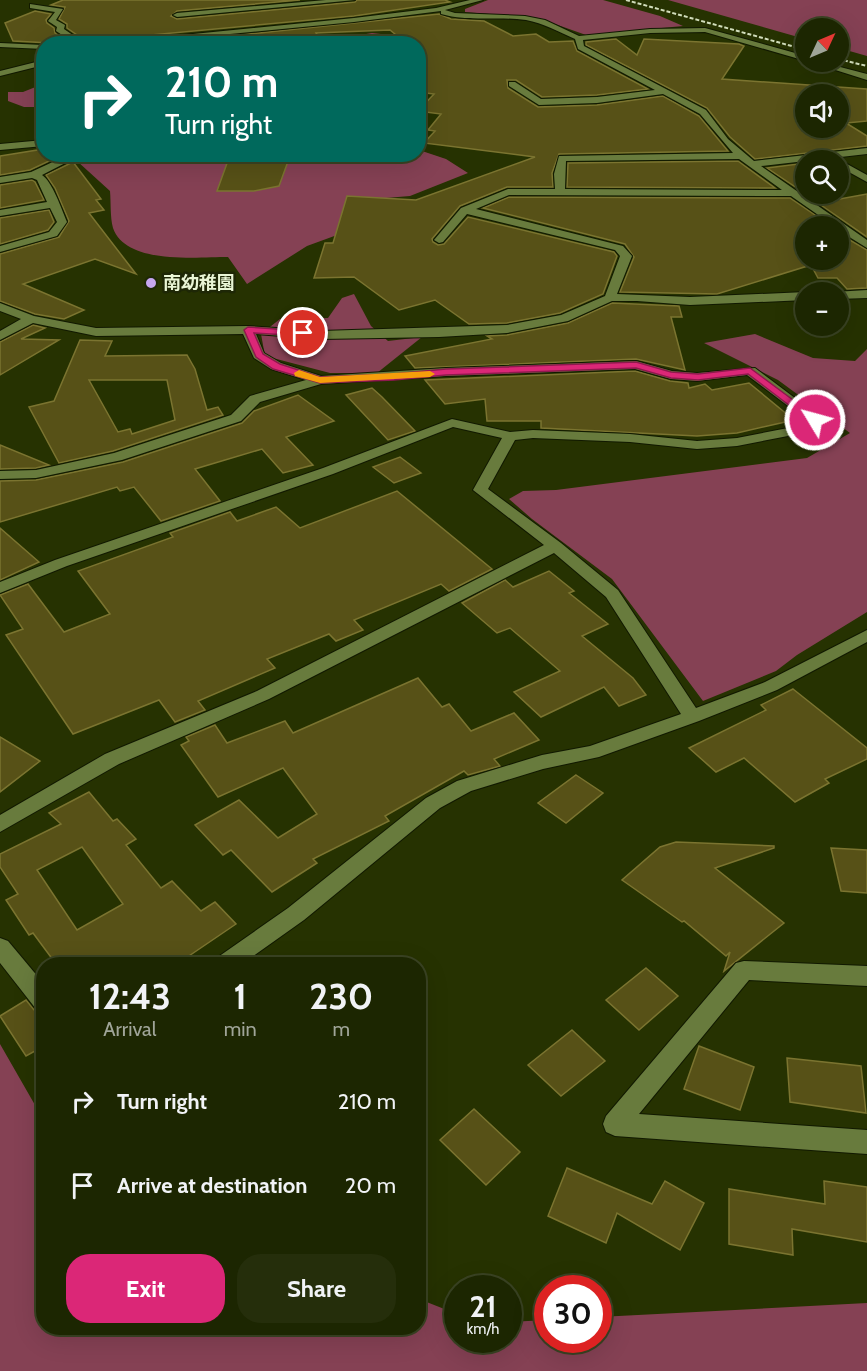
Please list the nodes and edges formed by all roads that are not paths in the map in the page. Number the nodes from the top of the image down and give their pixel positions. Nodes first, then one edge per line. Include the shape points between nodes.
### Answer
1 (351, 0) edge
2 (422, 0) edge
3 (479, 0) edge
4 (225, 1) edge
5 (33, 6) dead end
6 (358, 6) dead end
7 (440, 9) junction
8 (226, 11) junction
9 (177, 15) dead end
10 (70, 36) edge
11 (171, 36) edge
12 (578, 38) junction
13 (1, 44) edge
14 (36, 47) edge
15 (795, 56) edge
16 (36, 64) edge
17 (849, 72) edge
18 (0, 74) edge
19 (867, 77) edge
20 (512, 84) dead end
21 (665, 91) junction
22 (0, 137) edge
23 (36, 138) edge
24 (36, 144) edge
25 (0, 147) edge
26 (867, 151) edge
27 (849, 155) edge
28 (741, 156) junction
29 (795, 161) edge
30 (61, 162) edge
31 (753, 164) junction
32 (849, 168) edge
33 (33, 175) junction
34 (867, 179) edge
35 (0, 180) edge
36 (560, 191) junction
37 (793, 193) junction
38 (54, 204) junction
39 (465, 210) junction
40 (0, 213) edge
41 (439, 240) dead end
42 (867, 245) edge
43 (0, 249) edge
44 (867, 294) edge
45 (849, 295) edge
46 (795, 297) edge
47 (610, 298) junction
48 (0, 307) edge
49 (31, 319) junction
50 (248, 330) junction
51 (0, 336) edge
52 (320, 380) junction
53 (510, 436) junction
54 (0, 475) edge
55 (555, 546) junction
56 (0, 588) edge
57 (867, 635) edge
58 (692, 717) junction
59 (0, 824) edge
60 (0, 947) edge
61 (236, 957) edge
62 (867, 976) edge
63 (36, 992) edge
64 (867, 1142) edge

1 - 6 street
1 - 8 street
2 - 7 street
3 - 7 street
4 - 8 street via 220,5
5 - 10 street via 60,11 52,21
7 - 11 street
7 - 12 street via 454,15 525,18
8 - 9 street
12 - 15 street via 705,30
12 - 21 street via 581,47
13 - 14 street
16 - 18 street
17 - 19 street
20 - 21 street via 539,102 597,100
21 - 28 street via 703,112
22 - 23 street
24 - 25 street
26 - 27 street
28 - 31 street
28 - 36 street via 562,158
29 - 31 street
30 - 33 street
31 - 37 street
32 - 34 street
33 - 35 street
33 - 38 street via 41,178
36 - 37 street
36 - 39 street via 508,192
37 - 42 street
38 - 40 street
38 - 43 street via 62,222 53,234
39 - 41 street
39 - 47 street via 619,248 626,256
44 - 45 street
46 - 47 street via 690,302
47 - 50 street via 564,318 507,329 321,334
48 - 49 street
49 - 50 street via 96,332
49 - 51 street
50 - 52 street via 259,355 276,366
52 - 53 street via 636,365 671,375 698,377 750,371 831,432 788,432 697,445 630,438
52 - 54 street via 255,399 236,418 117,457 36,474
53 - 55 street via 480,490
53 - 56 street via 452,423
55 - 58 street via 612,594
55 - 59 street via 263,695 112,759
57 - 58 street via 771,686
58 - 61 street via 592,752 542,762 464,786 433,803 296,914
60 - 63 street
62 - 64 street via 744,970 615,1124

